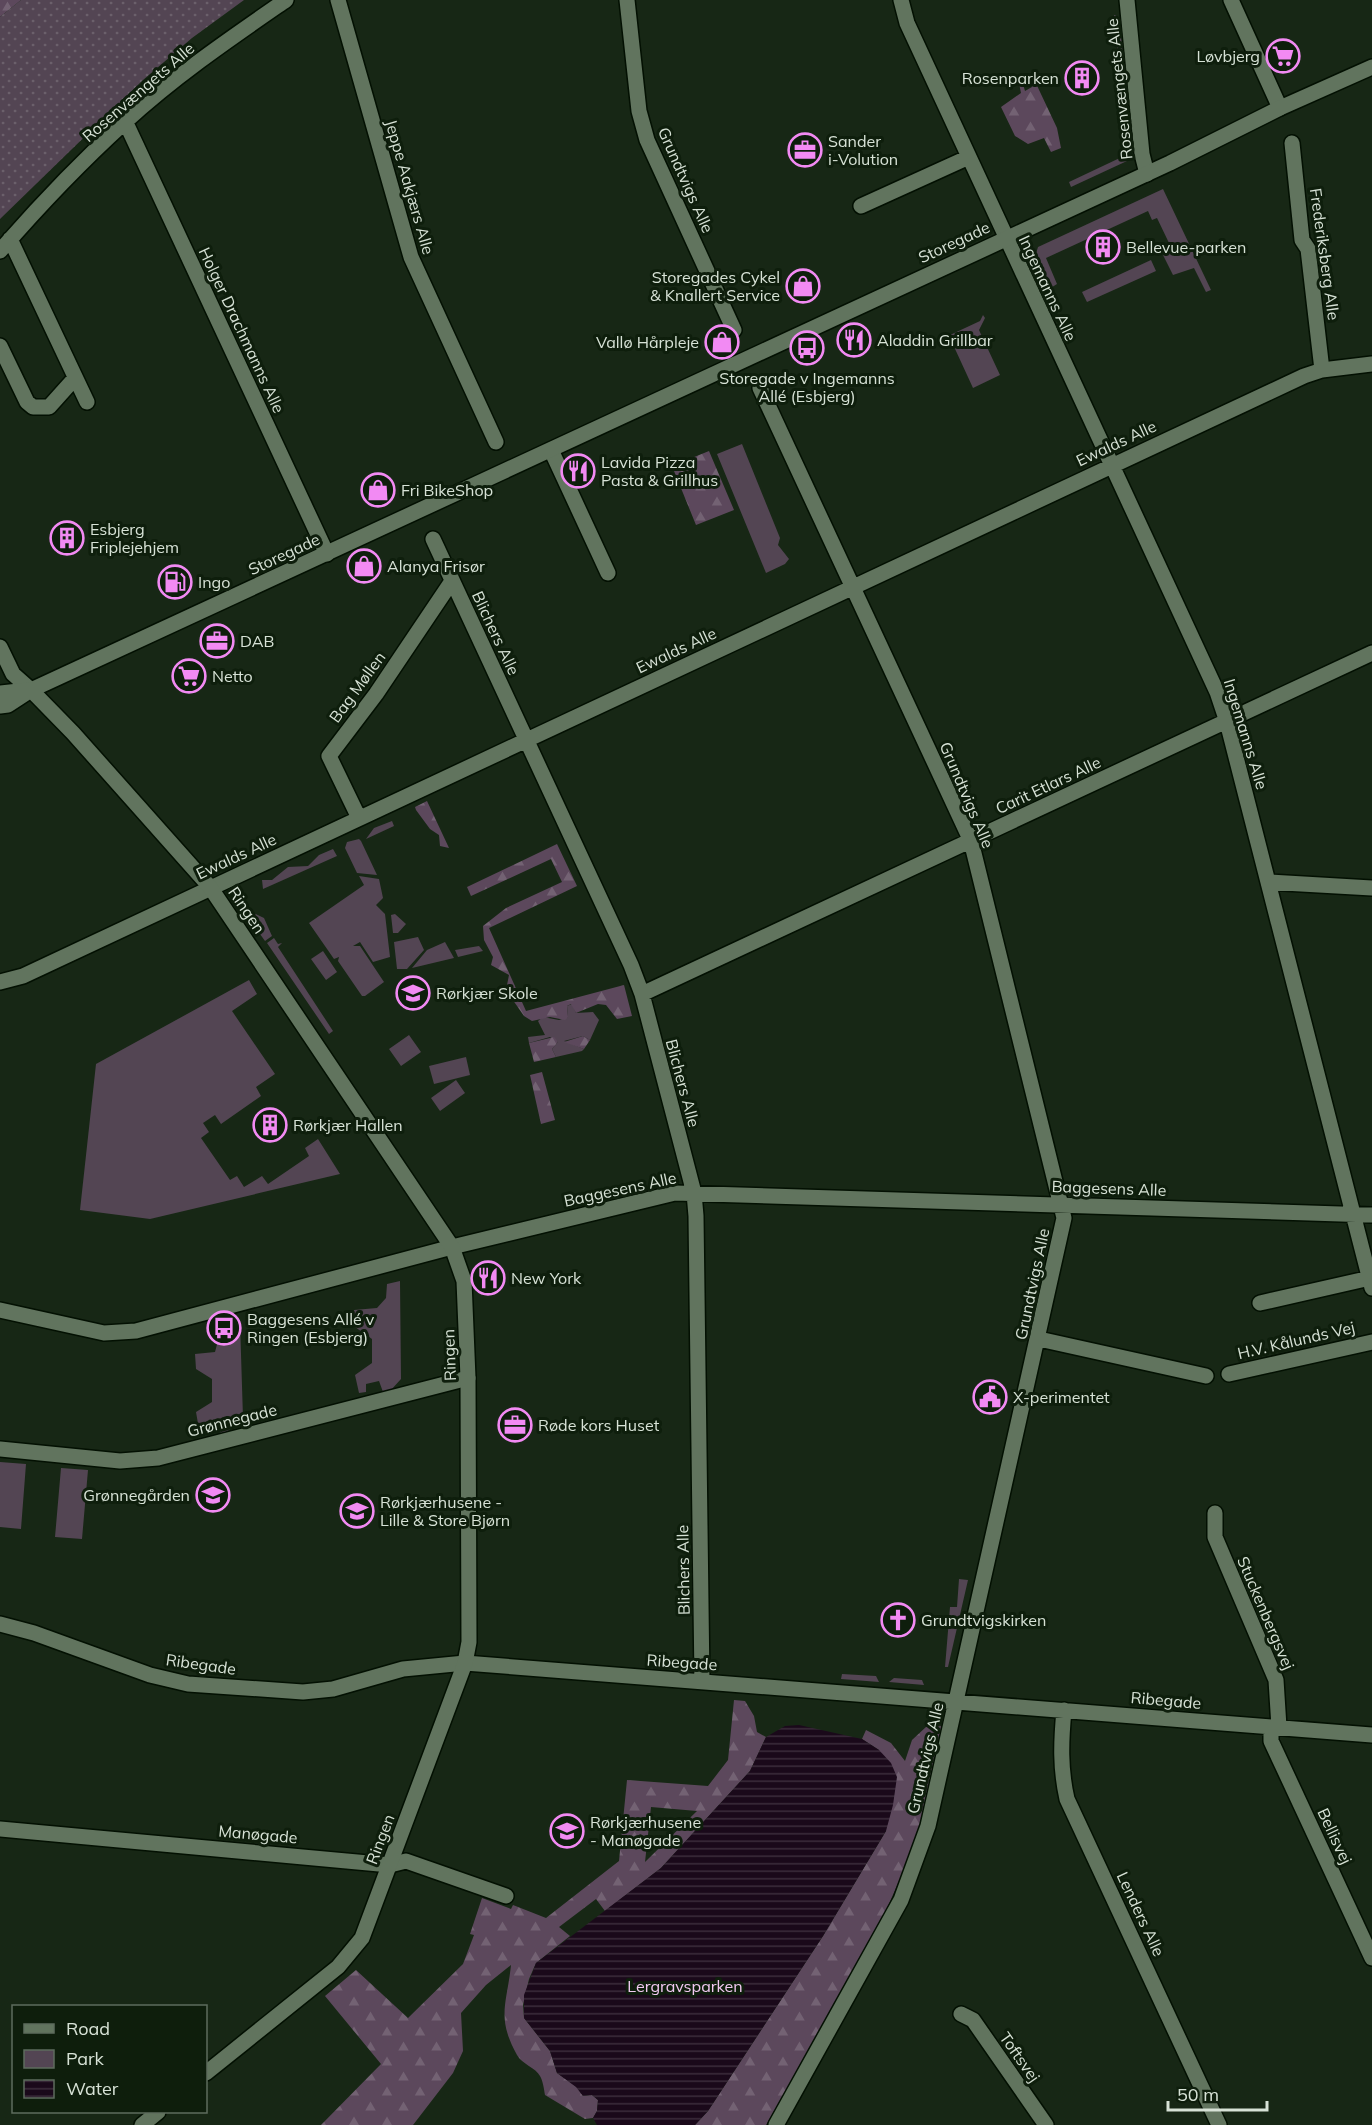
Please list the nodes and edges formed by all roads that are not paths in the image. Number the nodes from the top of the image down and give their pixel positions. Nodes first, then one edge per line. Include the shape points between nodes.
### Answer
1 (286, 0) edge
2 (338, 0) edge
3 (627, 0) edge
4 (901, 0) edge
5 (1127, 0) edge
6 (1231, 0) edge
7 (1372, 68) edge
8 (1280, 108) junction
9 (125, 121) junction
10 (1292, 143) dead end
11 (969, 157) junction
12 (1147, 174) junction
13 (861, 206) dead end
14 (1005, 238) junction
15 (5, 245) edge
16 (734, 330) dead end
17 (0, 346) edge
18 (1372, 364) edge
19 (1322, 370) junction
20 (75, 378) junction
21 (760, 388) dead end
22 (87, 402) dead end
23 (496, 442) dead end
24 (551, 450) junction
25 (1111, 466) junction
26 (433, 539) dead end
27 (327, 554) junction
28 (608, 573) dead end
29 (452, 581) junction
30 (852, 588) junction
31 (0, 647) edge
32 (1372, 653) edge
33 (31, 690) junction
34 (0, 693) edge
35 (0, 706) edge
36 (1227, 722) junction
37 (527, 739) junction
38 (359, 818) junction
39 (971, 841) junction
40 (1268, 882) junction
41 (210, 887) junction
42 (1372, 888) edge
43 (0, 982) edge
44 (642, 994) junction
45 (694, 1193) junction
46 (1060, 1204) junction
47 (1372, 1215) edge
48 (1354, 1216) junction
49 (452, 1247) junction
50 (1371, 1283) edge
51 (1260, 1303) dead end
52 (0, 1310) edge
53 (1039, 1339) junction
54 (1372, 1342) edge
55 (1229, 1374) dead end
56 (1206, 1376) dead end
57 (468, 1378) junction
58 (0, 1449) edge
59 (1215, 1513) dead end
60 (0, 1624) edge
61 (465, 1663) junction
62 (702, 1682) junction
63 (957, 1702) junction
64 (1064, 1710) junction
65 (1275, 1727) junction
66 (1372, 1735) edge
67 (0, 1829) edge
68 (390, 1865) junction
69 (506, 1896) dead end
70 (1372, 1958) edge
71 (961, 2014) dead end
72 (207, 2072) edge
73 (158, 2113) edge
74 (142, 2125) edge
75 (776, 2125) edge
76 (1046, 2125) edge
77 (1219, 2125) edge

1 - 9 street, Rosenvængets Alle via 214,49
2 - 23 street, Jeppe Aakjærs Alle via 411,257
3 - 16 street, Grundtvigs Alle via 639,111 646,140
4 - 11 street, Ingemanns Alle via 907,23
5 - 12 street, Rosenvængets Alle
6 - 8 street
7 - 8 street, Storegade
8 - 12 street, Storegade
9 - 15 street, Rosenvængets Alle
9 - 27 street, Holger Drachmanns Alle
10 - 19 street, Frederiksberg Alle
11 - 13 street
11 - 14 street, Ingemanns Alle
12 - 14 street, Storegade
14 - 24 street, Storegade
14 - 25 street, Ingemanns Alle
15 - 20 street
17 - 20 street via 33,407 49,407
18 - 19 street, Ewalds Alle
19 - 25 street, Ewalds Alle
20 - 22 street
21 - 30 street, Grundtvigs Alle
24 - 27 street, Storegade
24 - 28 street
25 - 30 street, Ewalds Alle
25 - 36 street, Ingemanns Alle via 1217,692
26 - 29 street, Blichers Alle
27 - 33 street, Storegade
29 - 37 street, Blichers Alle
29 - 38 street, Bag Møllen via 329,756
30 - 37 street, Ewalds Alle
30 - 39 street, Grundtvigs Alle
31 - 33 street, Ringen via 13,674
32 - 36 street, Carit Etlars Alle
33 - 34 street, Storegade
33 - 35 street, Storegade
33 - 41 street, Ringen
36 - 39 street, Carit Etlars Alle
36 - 40 street, Ingemanns Alle
37 - 38 street, Ewalds Alle
37 - 44 street, Blichers Alle
38 - 41 street, Ewalds Alle
39 - 44 street, Carit Etlars Alle
39 - 46 street, Grundtvigs Alle
40 - 42 street
40 - 48 street, Ingemanns Alle
41 - 43 street, Ewalds Alle via 24,976
41 - 49 street, Ringen
44 - 45 street, Blichers Alle
45 - 46 street, Baggesens Alle
45 - 49 street, Baggesens Alle via 675,1193
45 - 62 street, Blichers Alle
46 - 48 street, Baggesens Alle
46 - 53 street, Grundtvigs Alle via 1064,1218
47 - 48 street, Baggesens Alle
48 - 50 street, Ingemanns Alle
49 - 52 street, Baggesens Alle via 136,1331 104,1333
49 - 57 street, Ringen via 464,1281
50 - 51 street
53 - 56 street
53 - 63 street, Grundtvigs Alle
54 - 55 street, H.V. Kålunds Vej
57 - 58 street, Grønnegade via 158,1458 120,1461
57 - 61 street, Ringen via 469,1642
59 - 65 street, Stuckenbergsvej via 1215,1538 1276,1680
60 - 61 street, Ribegade via 188,1684 303,1692 333,1689 403,1668
61 - 62 street, Ribegade
61 - 68 street, Ringen
62 - 63 street, Ribegade
63 - 64 street, Ribegade
63 - 75 street, Grundtvigs Alle via 928,1826 901,1900
64 - 65 street, Ribegade
64 - 77 street, Lenders Alle via 1060,1751 1068,1799
65 - 66 street, Ribegade
65 - 70 street, Bellisvej via 1271,1741
67 - 68 street, Manøgade
68 - 69 street, Manøgade via 406,1861
68 - 72 street, Ringen via 362,1938 338,1967
71 - 76 street, Toftsvej via 973,2020
73 - 74 street

